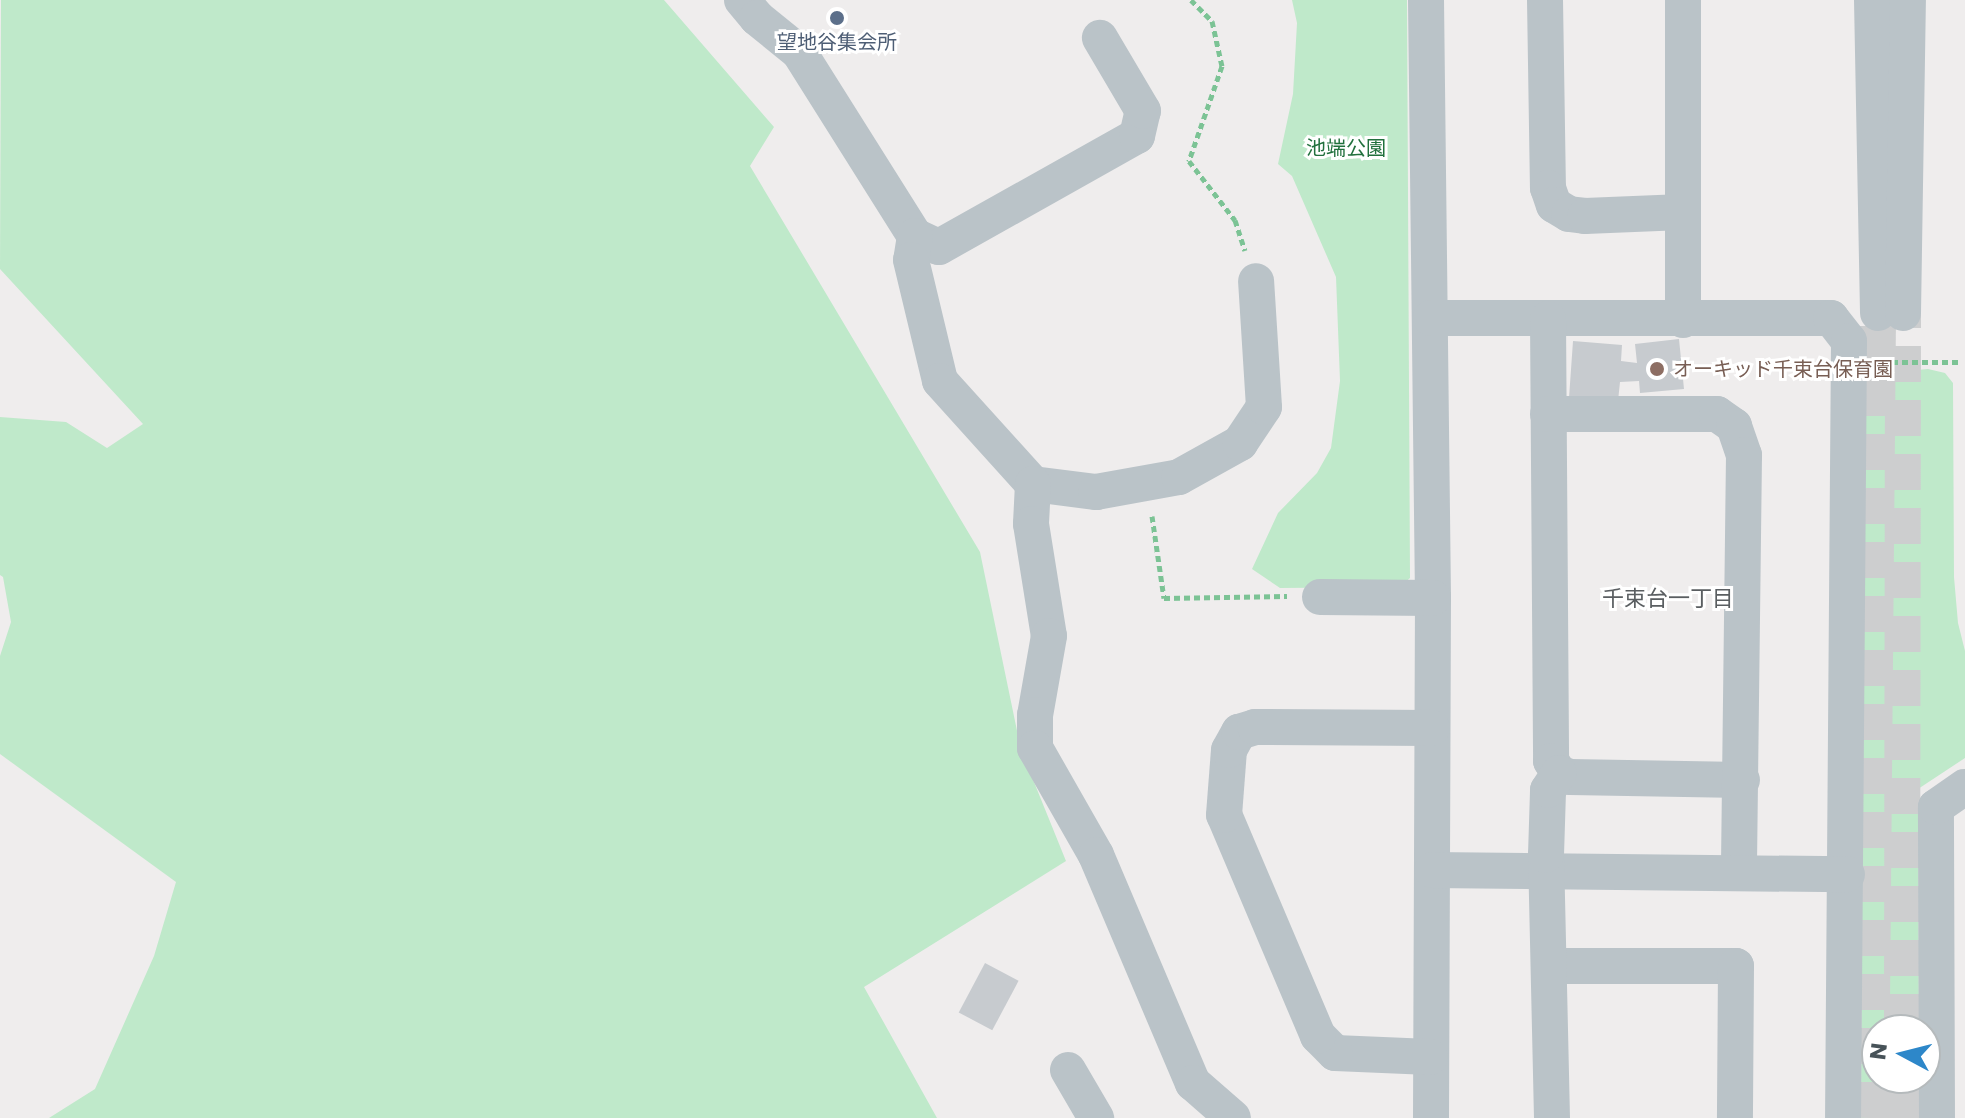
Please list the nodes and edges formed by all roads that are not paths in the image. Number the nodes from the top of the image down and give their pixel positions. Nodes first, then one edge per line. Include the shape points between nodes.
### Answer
1 (742, 0) edge
2 (1426, 0) edge
3 (1545, 0) edge
4 (1683, 0) edge
5 (1872, 0) edge
6 (1908, 0) edge
7 (1100, 38) dead end
8 (1683, 212) junction
9 (915, 236) junction
10 (1256, 281) road end
11 (1431, 318) junction
12 (1548, 319) junction
13 (1683, 320) junction
14 (1548, 414) junction
15 (1033, 484) junction
16 (1320, 597) road end
17 (1433, 598) junction
18 (1432, 728) junction
19 (1559, 773) junction
20 (1742, 780) junction
21 (1965, 787) edge
22 (1432, 870) junction
23 (1549, 872) junction
24 (1739, 872) junction
25 (1847, 874) junction
26 (1551, 966) junction
27 (1951, 975) edge
28 (1430, 1057) junction
29 (1068, 1070) dead end
30 (1096, 1118) edge
31 (1233, 1118) edge
32 (1431, 1118) edge
33 (1552, 1118) edge
34 (1735, 1118) edge
35 (1843, 1118) edge
36 (1937, 1118) edge

1 - 9 street via 799,52
2 - 11 street
3 - 8 street via 1548,188 1554,205 1585,216
4 - 8 street
5 - 6 street via 1891,313
7 - 9 street via 1143,111 1137,136 939,247
8 - 13 street
9 - 15 street via 911,260 940,381
10 - 15 street via 1264,407 1240,443 1179,477 1096,492
11 - 12 street
11 - 17 street
12 - 13 street
12 - 14 street
13 - 25 street via 1831,318 1849,341
14 - 19 street via 1551,761
14 - 20 street via 1717,414 1734,426 1744,455
15 - 31 street via 1031,524 1049,636 1035,715 1035,748 1096,855 1193,1083
16 - 17 street
17 - 18 street
18 - 22 street
18 - 28 street via 1255,727 1239,732 1229,750 1224,815 1318,1036 1335,1053
19 - 20 street
19 - 23 street via 1548,790
20 - 24 street
21 - 27 street via 1936,807
22 - 23 street
22 - 28 street
23 - 24 street
23 - 26 street
24 - 25 street
25 - 35 street
26 - 33 street
26 - 34 street via 1736,966
27 - 36 street
28 - 32 street
29 - 30 street

